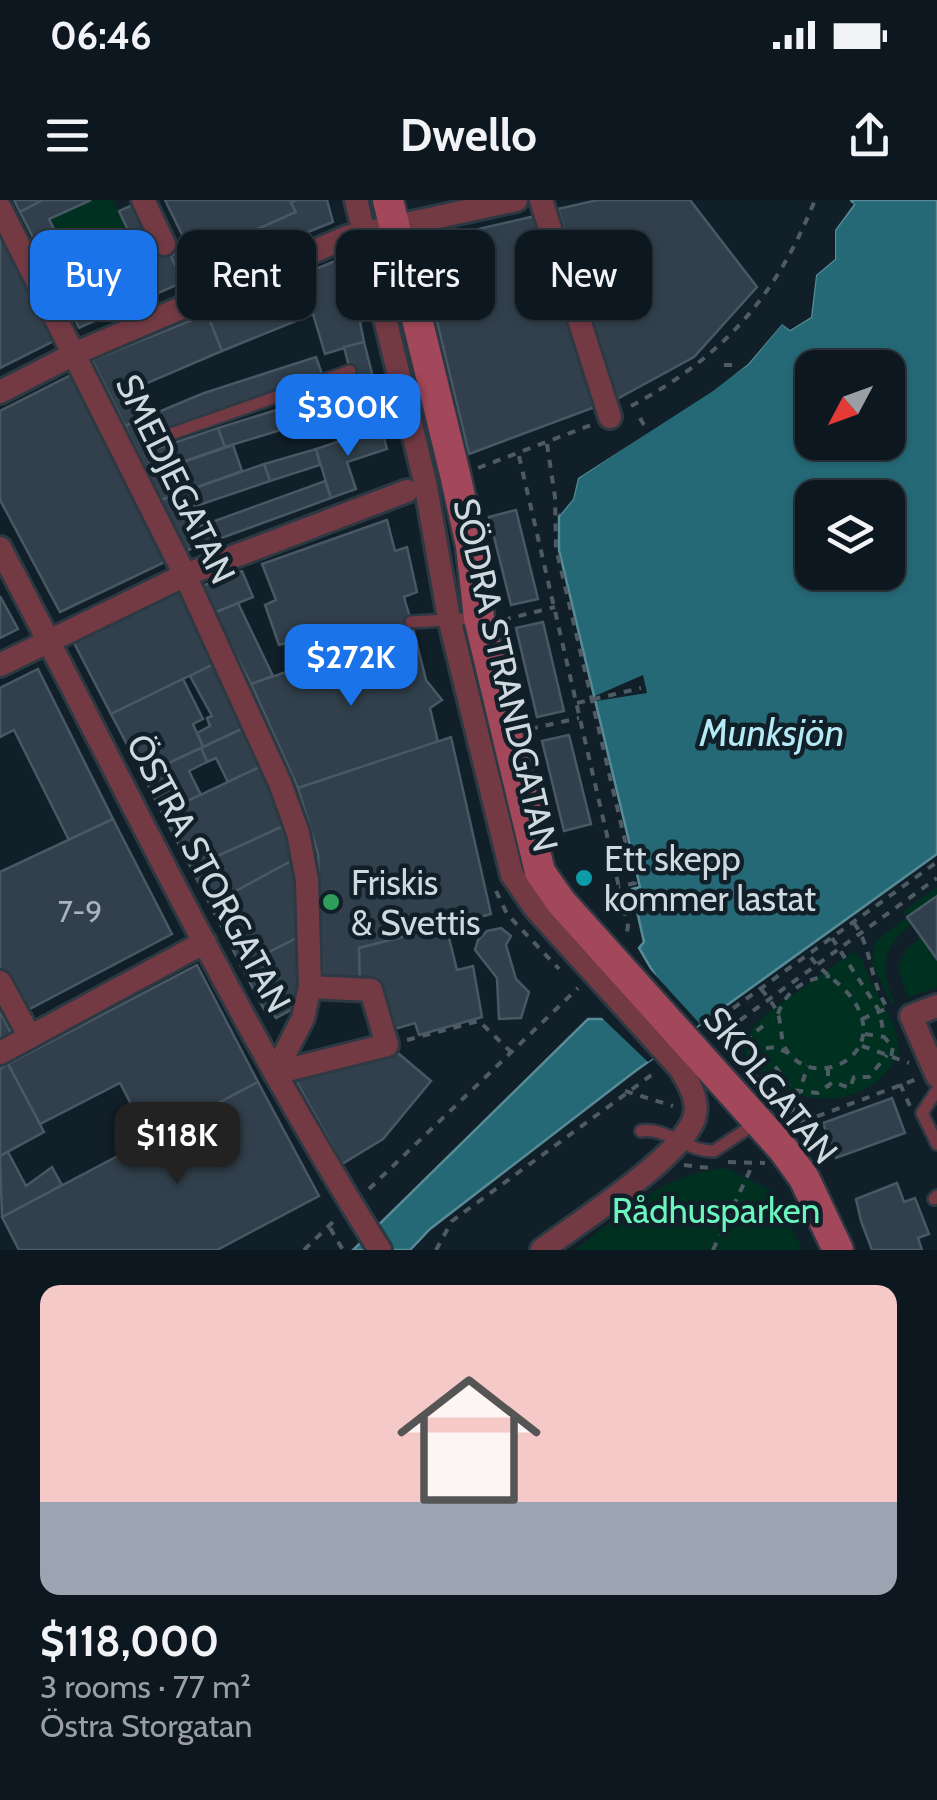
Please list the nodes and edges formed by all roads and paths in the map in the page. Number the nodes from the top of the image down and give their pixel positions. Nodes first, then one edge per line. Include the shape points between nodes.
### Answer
1 (143, 200) edge
2 (356, 200) edge
3 (516, 200) edge
4 (541, 200) edge
5 (815, 200) edge
6 (0, 208) edge
7 (392, 213) edge
8 (363, 230) edge
9 (368, 230) edge
10 (164, 244) dead end
11 (336, 245) edge
12 (382, 320) edge
13 (76, 353) junction
14 (350, 372) dead end
15 (0, 392) edge
16 (610, 417) junction
17 (640, 418) dead end
18 (644, 425) dead end
19 (168, 435) dead end
20 (547, 444) junction
21 (518, 456) junction
22 (468, 471) dead end
23 (407, 491) dead end
24 (0, 548) edge
25 (185, 574) junction
26 (566, 587) junction
27 (551, 591) junction
28 (554, 607) junction
29 (477, 618) junction
30 (573, 619) junction
31 (411, 622) dead end
32 (558, 622) junction
33 (49, 641) junction
34 (0, 664) edge
35 (642, 688) dead end
36 (592, 699) junction
37 (577, 702) junction
38 (581, 718) junction
39 (530, 729) dead end
40 (600, 732) junction
41 (585, 736) junction
42 (618, 812) junction
43 (603, 815) junction
44 (937, 862) edge
45 (937, 878) edge
46 (619, 887) junction
47 (854, 922) junction
48 (861, 932) junction
49 (832, 938) junction
50 (205, 942) junction
51 (621, 947) dead end
52 (839, 948) junction
53 (809, 955) junction
54 (816, 964) junction
55 (830, 976) junction
56 (0, 982) edge
57 (623, 986) joint
58 (310, 987) junction
59 (578, 988) dead end
60 (762, 989) junction
61 (769, 999) junction
62 (937, 1006) edge
63 (888, 1008) junction
64 (880, 1012) junction
65 (778, 1014) junction
66 (894, 1015) dead end
67 (862, 1019) junction
68 (763, 1026) dead end
69 (865, 1034) junction
70 (30, 1037) junction
71 (884, 1038) junction
72 (388, 1045) junction
73 (862, 1046) junction
74 (681, 1048) junction
75 (766, 1048) junction
76 (724, 1050) dead end
77 (749, 1051) junction
78 (511, 1052) junction
79 (788, 1052) junction
80 (0, 1054) edge
81 (908, 1054) dead end
82 (889, 1056) junction
83 (734, 1058) dead end
84 (772, 1062) junction
85 (913, 1065) junction
86 (808, 1066) junction
87 (828, 1067) junction
88 (275, 1073) junction
89 (927, 1077) edge
90 (900, 1084) junction
91 (828, 1086) junction
92 (625, 1090) junction
93 (937, 1090) edge
94 (798, 1091) junction
95 (674, 1106) dead end
96 (792, 1112) junction
97 (922, 1113) junction
98 (759, 1121) junction
99 (641, 1131) dead end
100 (681, 1141) junction
101 (937, 1144) edge
102 (746, 1160) dead end
103 (764, 1164) dead end
104 (752, 1166) junction
105 (358, 1216) junction
106 (329, 1226) junction
107 (304, 1250) edge
108 (343, 1250) edge
109 (380, 1250) edge
110 (436, 1250) edge
111 (542, 1250) edge
112 (713, 1250) edge
113 (838, 1250) edge

1 - 10 street
2 - 8 street, SÖDRA STRANDGATAN
3 - 7 street
4 - 16 street
5 - 16 path via 784,266 738,329 678,380
6 - 13 street, SMEDJEGATAN
7 - 9 street
7 - 29 street, SÖDRA STRANDGATAN via 467,528
11 - 13 street
12 - 29 street, SÖDRA STRANDGATAN via 425,482
13 - 15 street
13 - 25 street, SMEDJEGATAN
14 - 19 lane
16 - 20 path
17 - 18 path
20 - 21 path
20 - 26 path
21 - 22 path
21 - 27 path
23 - 25 street
24 - 33 street, ÖSTRA STORGATAN
25 - 33 street
25 - 58 street, SMEDJEGATAN via 298,833 307,880
26 - 27 path
26 - 30 path
27 - 28 path
28 - 29 path
28 - 32 path
29 - 31 lane
29 - 57 street, SÖDRA STRANDGATAN via 540,872
30 - 32 path
30 - 36 path
32 - 37 path
33 - 34 street
33 - 50 street, ÖSTRA STORGATAN
35 - 36 path
36 - 37 path
36 - 40 path
37 - 38 path
38 - 39 path
38 - 41 path
40 - 41 path
40 - 42 path
41 - 43 path
42 - 43 path
42 - 46 path via 635,883
43 - 46 path
44 - 47 path
45 - 48 path
46 - 51 path via 628,926
47 - 48 path
47 - 49 path
48 - 52 path
48 - 63 path via 872,978
49 - 52 path
49 - 53 path
50 - 70 street
50 - 88 street, ÖSTRA STORGATAN
52 - 54 path
52 - 64 path
53 - 54 path
53 - 60 path
54 - 55 path
54 - 61 path
55 - 65 path via 798,986
55 - 67 path via 850,993
56 - 70 street
57 - 74 street, SKOLGATAN
58 - 72 street via 370,990
58 - 88 street, SMEDJEGATAN via 303,1018
59 - 78 path
60 - 61 path
60 - 74 path
61 - 65 path
61 - 76 path via 710,1042
62 - 89 street via 911,1016
63 - 64 path
63 - 66 path
64 - 67 path
64 - 71 path
65 - 79 path
67 - 69 path
68 - 77 path via 750,1036
69 - 71 path
69 - 73 path
70 - 80 street
71 - 82 path via 893,1047
72 - 78 path via 479,1020
72 - 88 street
73 - 82 path
73 - 87 path
74 - 92 path
74 - 98 street, SKOLGATAN
74 - 100 street via 695,1099 695,1116
75 - 77 path
75 - 79 path
75 - 84 path
77 - 84 path
78 - 105 path
79 - 86 path
81 - 85 path
82 - 85 path
82 - 91 path via 869,1077 854,1077 850,1088
83 - 96 path
84 - 94 path
85 - 89 path
86 - 87 path
86 - 94 path
87 - 91 path
88 - 105 street, ÖSTRA STORGATAN
89 - 90 path
90 - 96 path via 802,1122
90 - 97 path via 908,1105
91 - 94 path via 818,1094
92 - 95 path
92 - 110 path via 452,1221
93 - 97 lane
94 - 96 path
97 - 101 lane
98 - 100 lane via 714,1151
98 - 113 street, SKOLGATAN via 804,1178
99 - 100 lane via 654,1129
100 - 111 street
102 - 104 path
103 - 104 path
104 - 112 path
105 - 106 path
105 - 109 street, ÖSTRA STORGATAN
106 - 107 path
106 - 108 path

